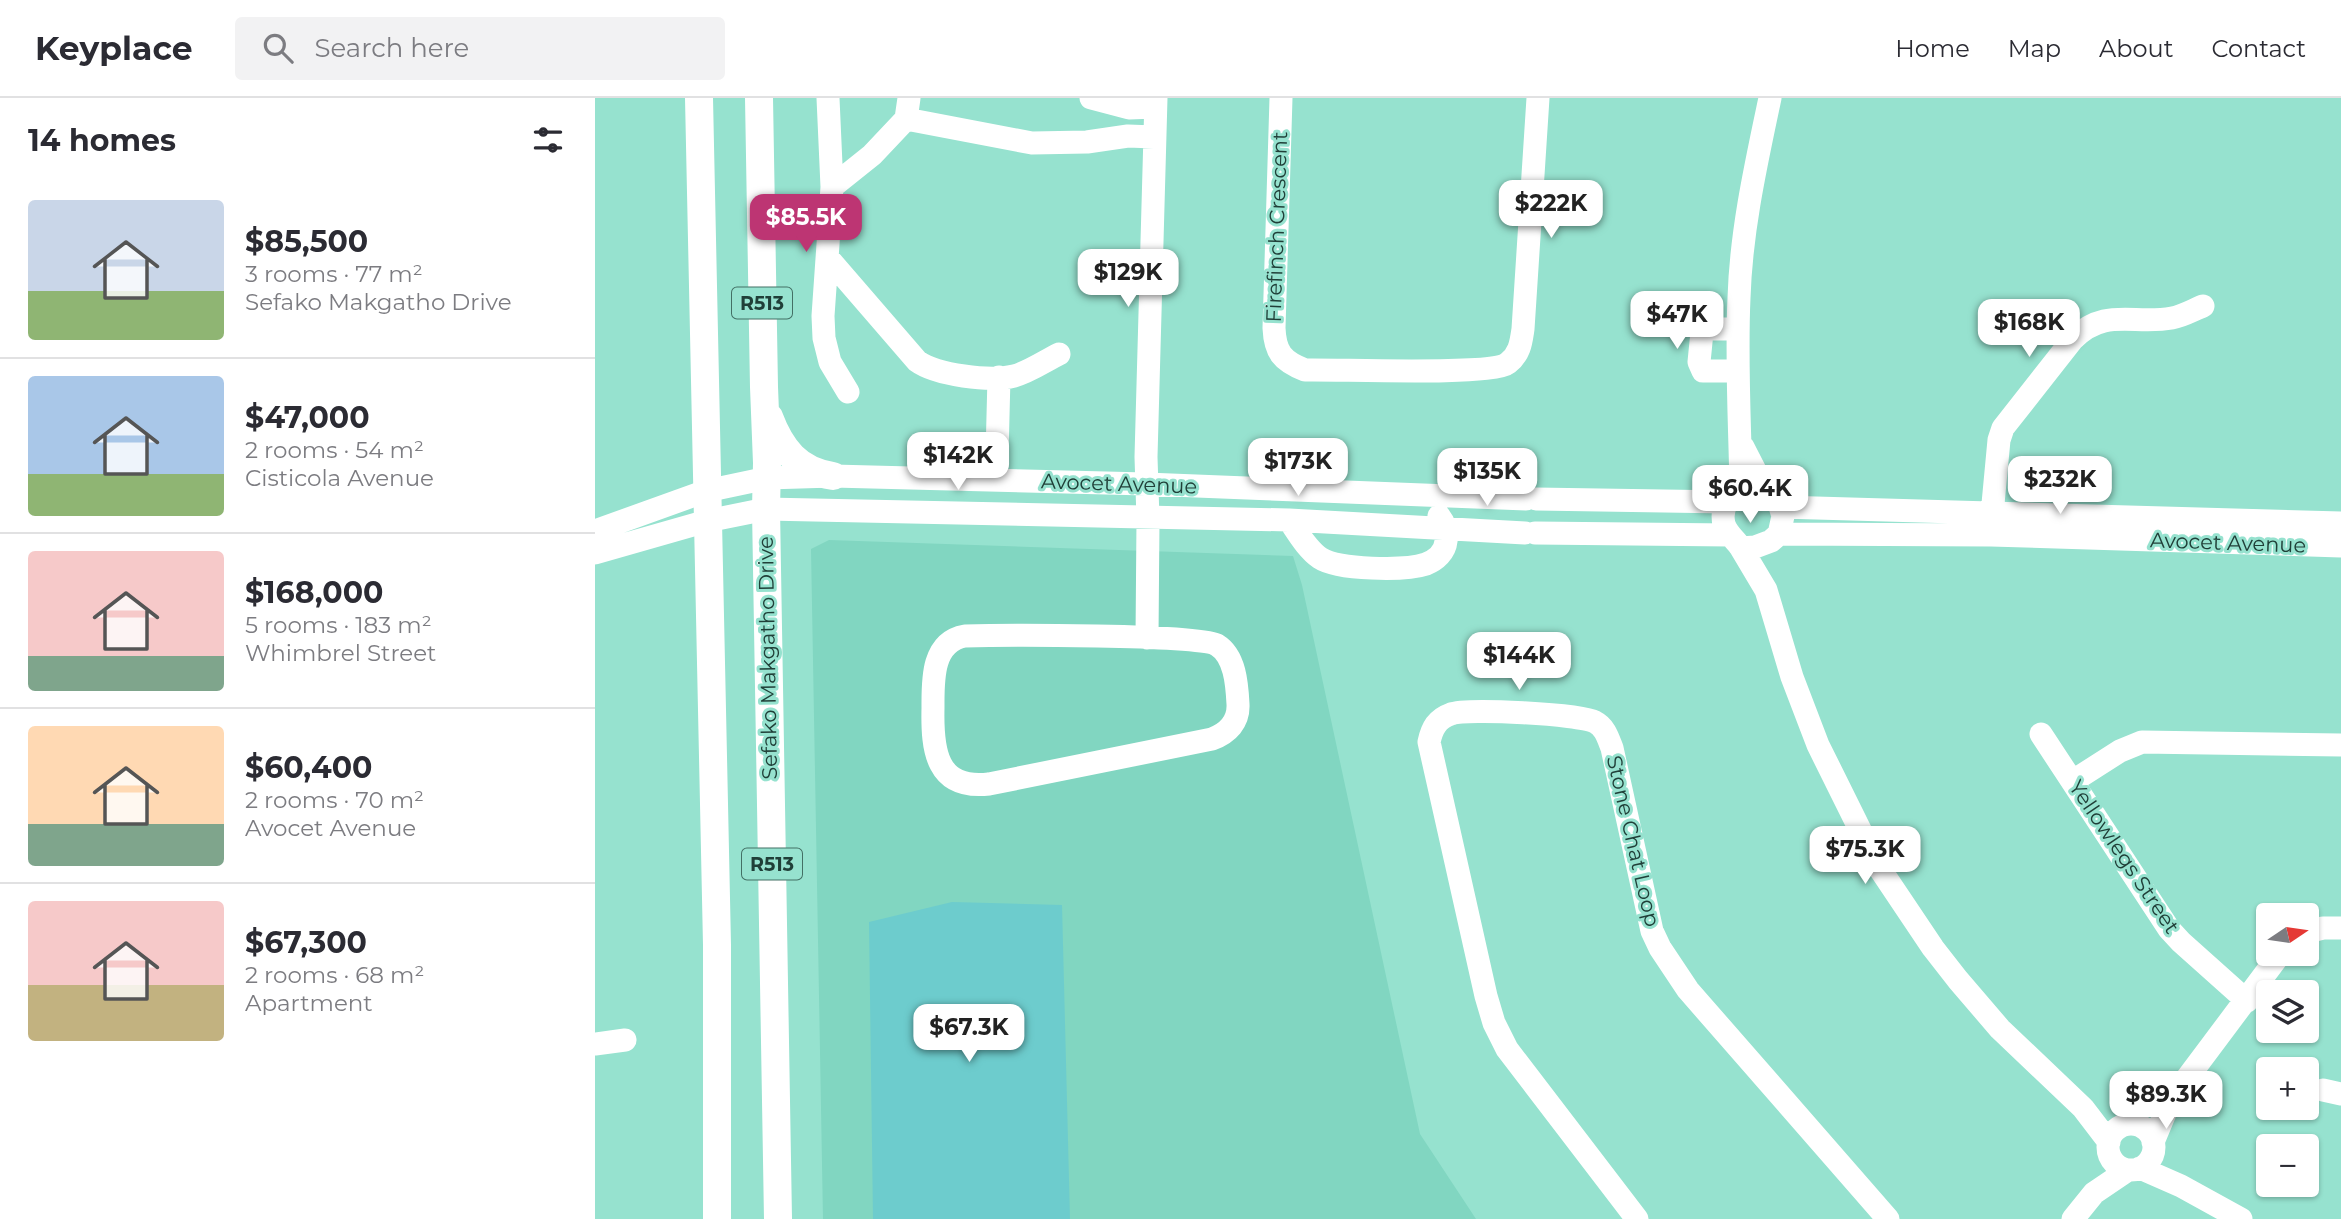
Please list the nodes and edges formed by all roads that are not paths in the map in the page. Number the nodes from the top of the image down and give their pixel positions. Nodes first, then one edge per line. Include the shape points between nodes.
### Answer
1 (699, 98) edge
2 (759, 98) edge
3 (828, 98) edge
4 (1091, 98) edge
5 (1281, 98) edge
6 (1538, 98) edge
7 (1770, 98) edge
8 (1156, 103) edge
9 (907, 108) edge
10 (1154, 137) junction
11 (830, 142) junction
12 (872, 155) junction
13 (832, 187) junction
14 (828, 258) junction
15 (2203, 306) dead end
16 (1738, 329) junction
17 (1059, 354) dead end
18 (1738, 371) junction
19 (999, 377) junction
20 (764, 387) junction
21 (848, 392) dead end
22 (1740, 441) junction
23 (997, 455) dead end
24 (833, 476) junction
25 (767, 478) junction
26 (1146, 484) junction
27 (1765, 489) junction
28 (706, 491) junction
29 (1400, 495) junction
30 (1734, 496) junction
31 (1781, 507) junction
32 (766, 509) junction
33 (1148, 519) junction
34 (1289, 520) junction
35 (707, 521) junction
36 (2341, 523) edge
37 (1991, 524) junction
38 (1446, 527) junction
39 (595, 531) edge
40 (1775, 537) junction
41 (1735, 542) junction
42 (2341, 546) edge
43 (595, 553) edge
44 (1766, 590) junction
45 (1147, 638) junction
46 (2041, 734) dead end
47 (2341, 745) edge
48 (2073, 781) junction
49 (2341, 928) edge
50 (2319, 929) edge
51 (2272, 966) edge
52 (2247, 1001) junction
53 (625, 1040) dead end
54 (595, 1044) edge
55 (2170, 1101) junction
56 (2083, 1108) junction
57 (2131, 1125) junction
58 (2153, 1145) junction
59 (2109, 1149) junction
60 (2134, 1169) junction
61 (2181, 1186) junction
62 (2094, 1193) junction
63 (717, 1219) edge
64 (778, 1219) edge
65 (1637, 1219) edge
66 (1888, 1219) edge
67 (2073, 1219) edge
68 (2241, 1219) edge

1 - 28 main road, R513
2 - 20 main road, Sefako Makgatho Drive / R513
3 - 11 street
4 - 8 street via 1129,108
5 - 6 street, Firefinch Crescent via 1274,328 1278,353 1305,370 1476,370 1507,364 1520,347 1523,329
7 - 16 street via 1747,221
8 - 10 street
9 - 10 street via 1032,143
9 - 12 street
10 - 26 street
11 - 12 street
11 - 13 street
12 - 13 street
13 - 14 street
14 - 19 street via 921,364 944,373
14 - 21 street via 824,338 830,362
15 - 37 street via 2171,319 2103,320 2078,333 2003,428
16 - 18 street
16 - 18 street via 1702,332 1699,362 1703,370
17 - 19 street via 1019,374
18 - 22 street
19 - 23 street
20 - 24 main road via 769,418 789,453 815,473
20 - 25 main road, Sefako Makgatho Drive / R513
22 - 27 street
22 - 30 street
24 - 25 street, Avocet Avenue
24 - 26 street, Avocet Avenue
25 - 28 street, Avocet Avenue
25 - 32 main road, Sefako Makgatho Drive / R513
26 - 29 street, Avocet Avenue
26 - 33 street
27 - 30 street via 1753,487
27 - 31 street
28 - 35 main road, R513
28 - 39 street, Avocet Avenue
29 - 30 street, Avocet Avenue via 1531,499
29 - 38 street via 1434,512
30 - 41 street via 1724,513 1724,525
31 - 37 street, Avocet Avenue
31 - 40 street via 1782,525
32 - 33 street, Avocet Avenue
32 - 35 street, Avocet Avenue
32 - 64 main road, Sefako Makgatho Drive / R513
33 - 34 street, Avocet Avenue
33 - 45 street
34 - 38 street, Avocet Avenue
34 - 38 street via 1317,556 1343,567 1428,563 1445,548
35 - 43 street, Avocet Avenue
35 - 63 main road, R513 via 717,945
36 - 37 street, Avocet Avenue
37 - 40 street, Avocet Avenue
37 - 42 street, Avocet Avenue
38 - 41 street, Avocet Avenue
40 - 41 street via 1755,547
40 - 44 street
41 - 44 street
44 - 56 street via 1791,677 1818,745 1878,866 1958,980 2000,1029
45 - 45 street via 1204,641 1224,651 1231,662 1238,702 1235,721 1227,732 1212,739 989,784 961,782 941,765 932,737 933,680 938,659 950,642 971,636
46 - 48 street, Yellowlegs Street
47 - 48 street via 2142,742
48 - 52 street, Yellowlegs Street via 2169,929
49 - 50 street
51 - 52 street
52 - 55 street
53 - 54 street
55 - 57 street
55 - 58 street
56 - 57 street
56 - 59 street
57 - 58 street via 2147,1131
57 - 59 street via 2114,1132
58 - 60 street via 2150,1160
58 - 61 street
59 - 60 street via 2116,1165
59 - 62 street
60 - 61 street
60 - 62 street
61 - 68 street
62 - 67 street
65 - 66 street, Stone Chat Loop via 1507,1049 1494,1023 1429,742 1436,723 1454,712 1574,717 1600,725 1612,748 1652,931 1660,948 1688,990

